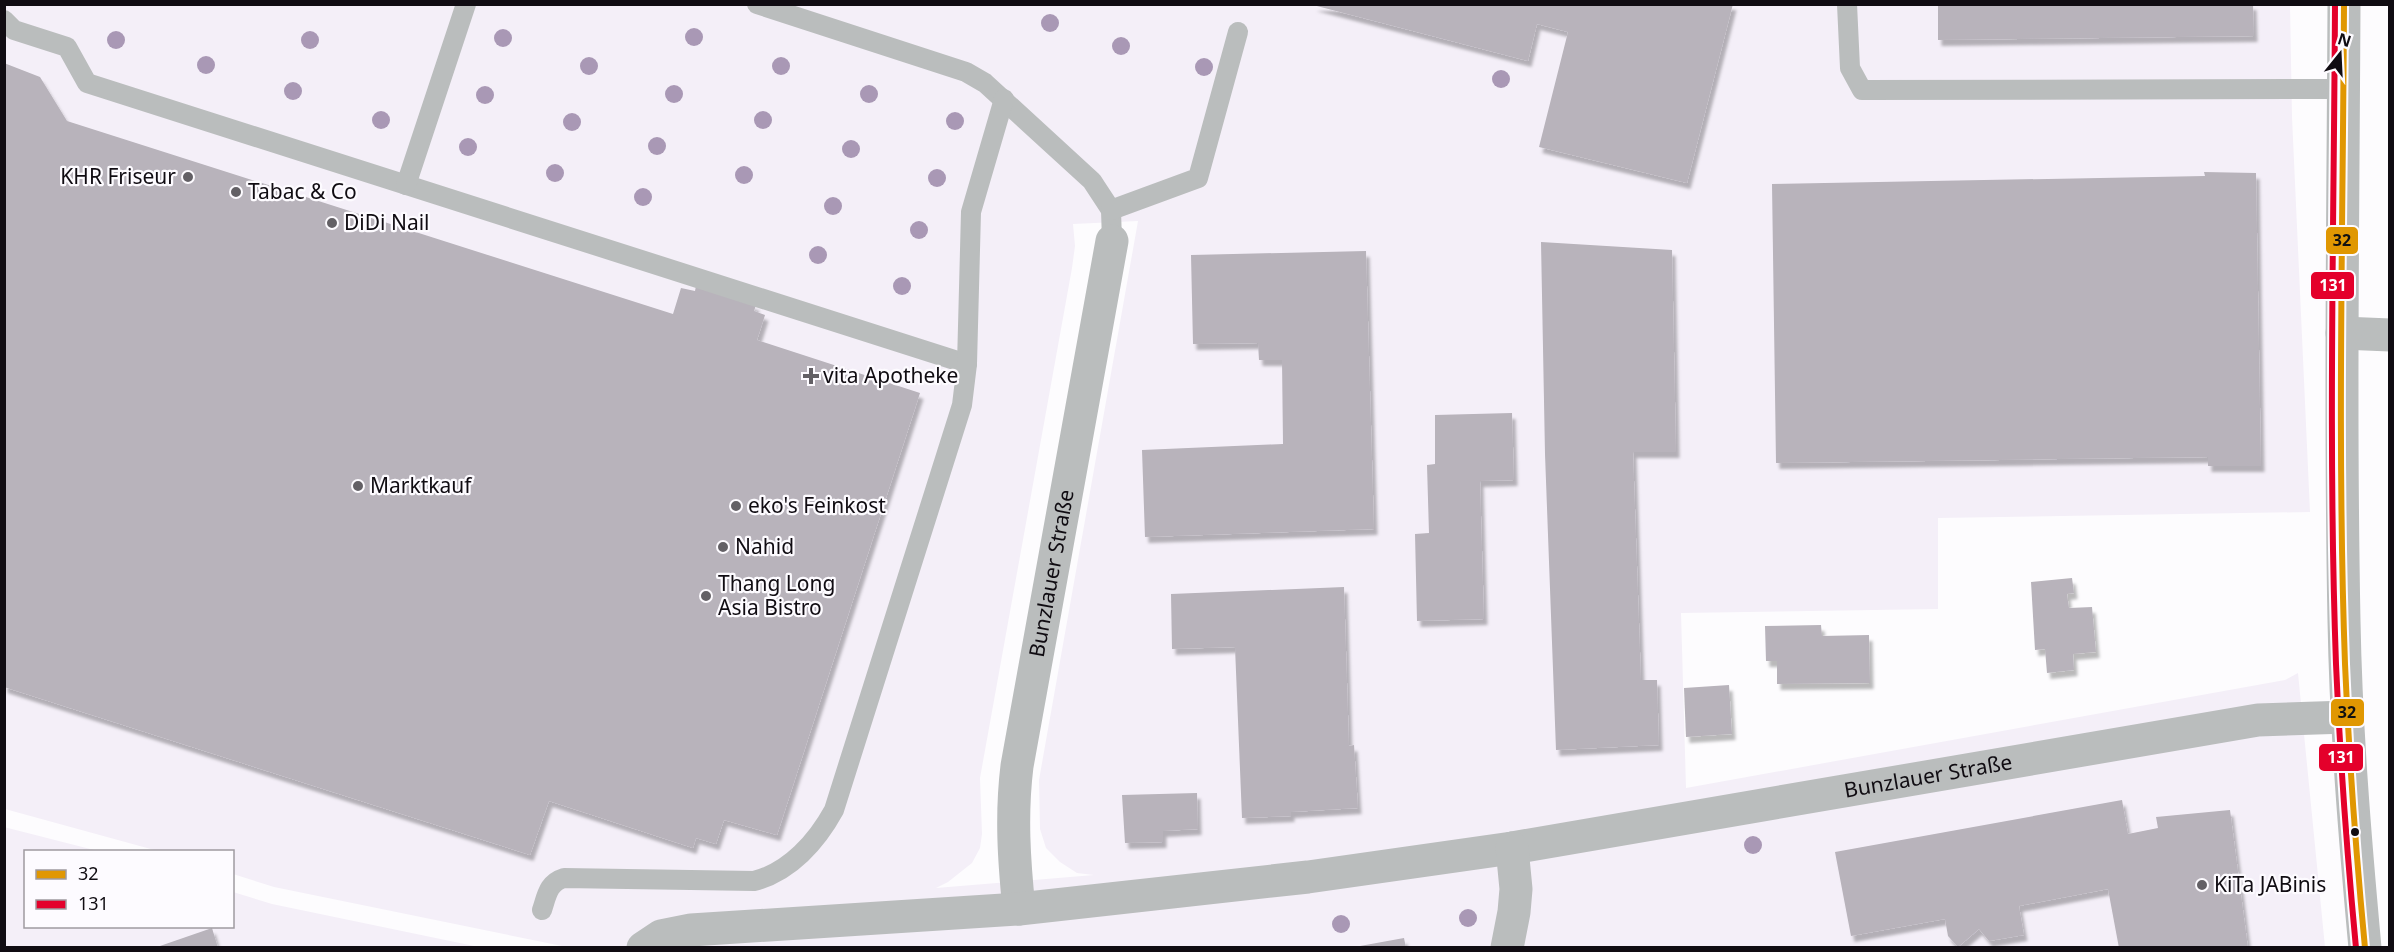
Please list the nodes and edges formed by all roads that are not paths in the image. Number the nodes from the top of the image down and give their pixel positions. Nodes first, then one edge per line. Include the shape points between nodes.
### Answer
1 (466, 4) edge
2 (758, 4) edge
3 (1846, 4) edge
4 (2344, 4) edge
5 (4, 20) edge
6 (1238, 32) dead end
7 (2344, 90) junction
8 (1004, 99) junction
9 (406, 185) junction
10 (1112, 226) junction
11 (2342, 333) junction
12 (2390, 335) edge
13 (966, 364) junction
14 (2347, 717) junction
15 (1512, 848) junction
16 (1019, 909) junction
17 (542, 910) dead end
18 (643, 948) edge
19 (1507, 948) edge
20 (2365, 948) edge

1 - 9 lane
2 - 8 lane via 966,72
3 - 7 lane via 1850,68 1862,90
4 - 7 street
5 - 9 lane via 14,30 68,47 87,83
6 - 10 lane via 1198,178
7 - 11 street
8 - 10 lane via 1092,181
8 - 13 lane via 971,212
9 - 13 lane
10 - 16 street, Bunzlauer Straße via 1012,802
11 - 12 street
11 - 14 street
13 - 17 lane via 962,405 834,810 817,837 770,877 754,881 564,878 550,886
14 - 15 street, Bunzlauer Straße via 2247,722
14 - 20 street
15 - 16 street, Bunzlauer Straße via 1213,890
15 - 19 street via 1516,889
16 - 18 street, Bunzlauer Straße via 691,930 662,936

